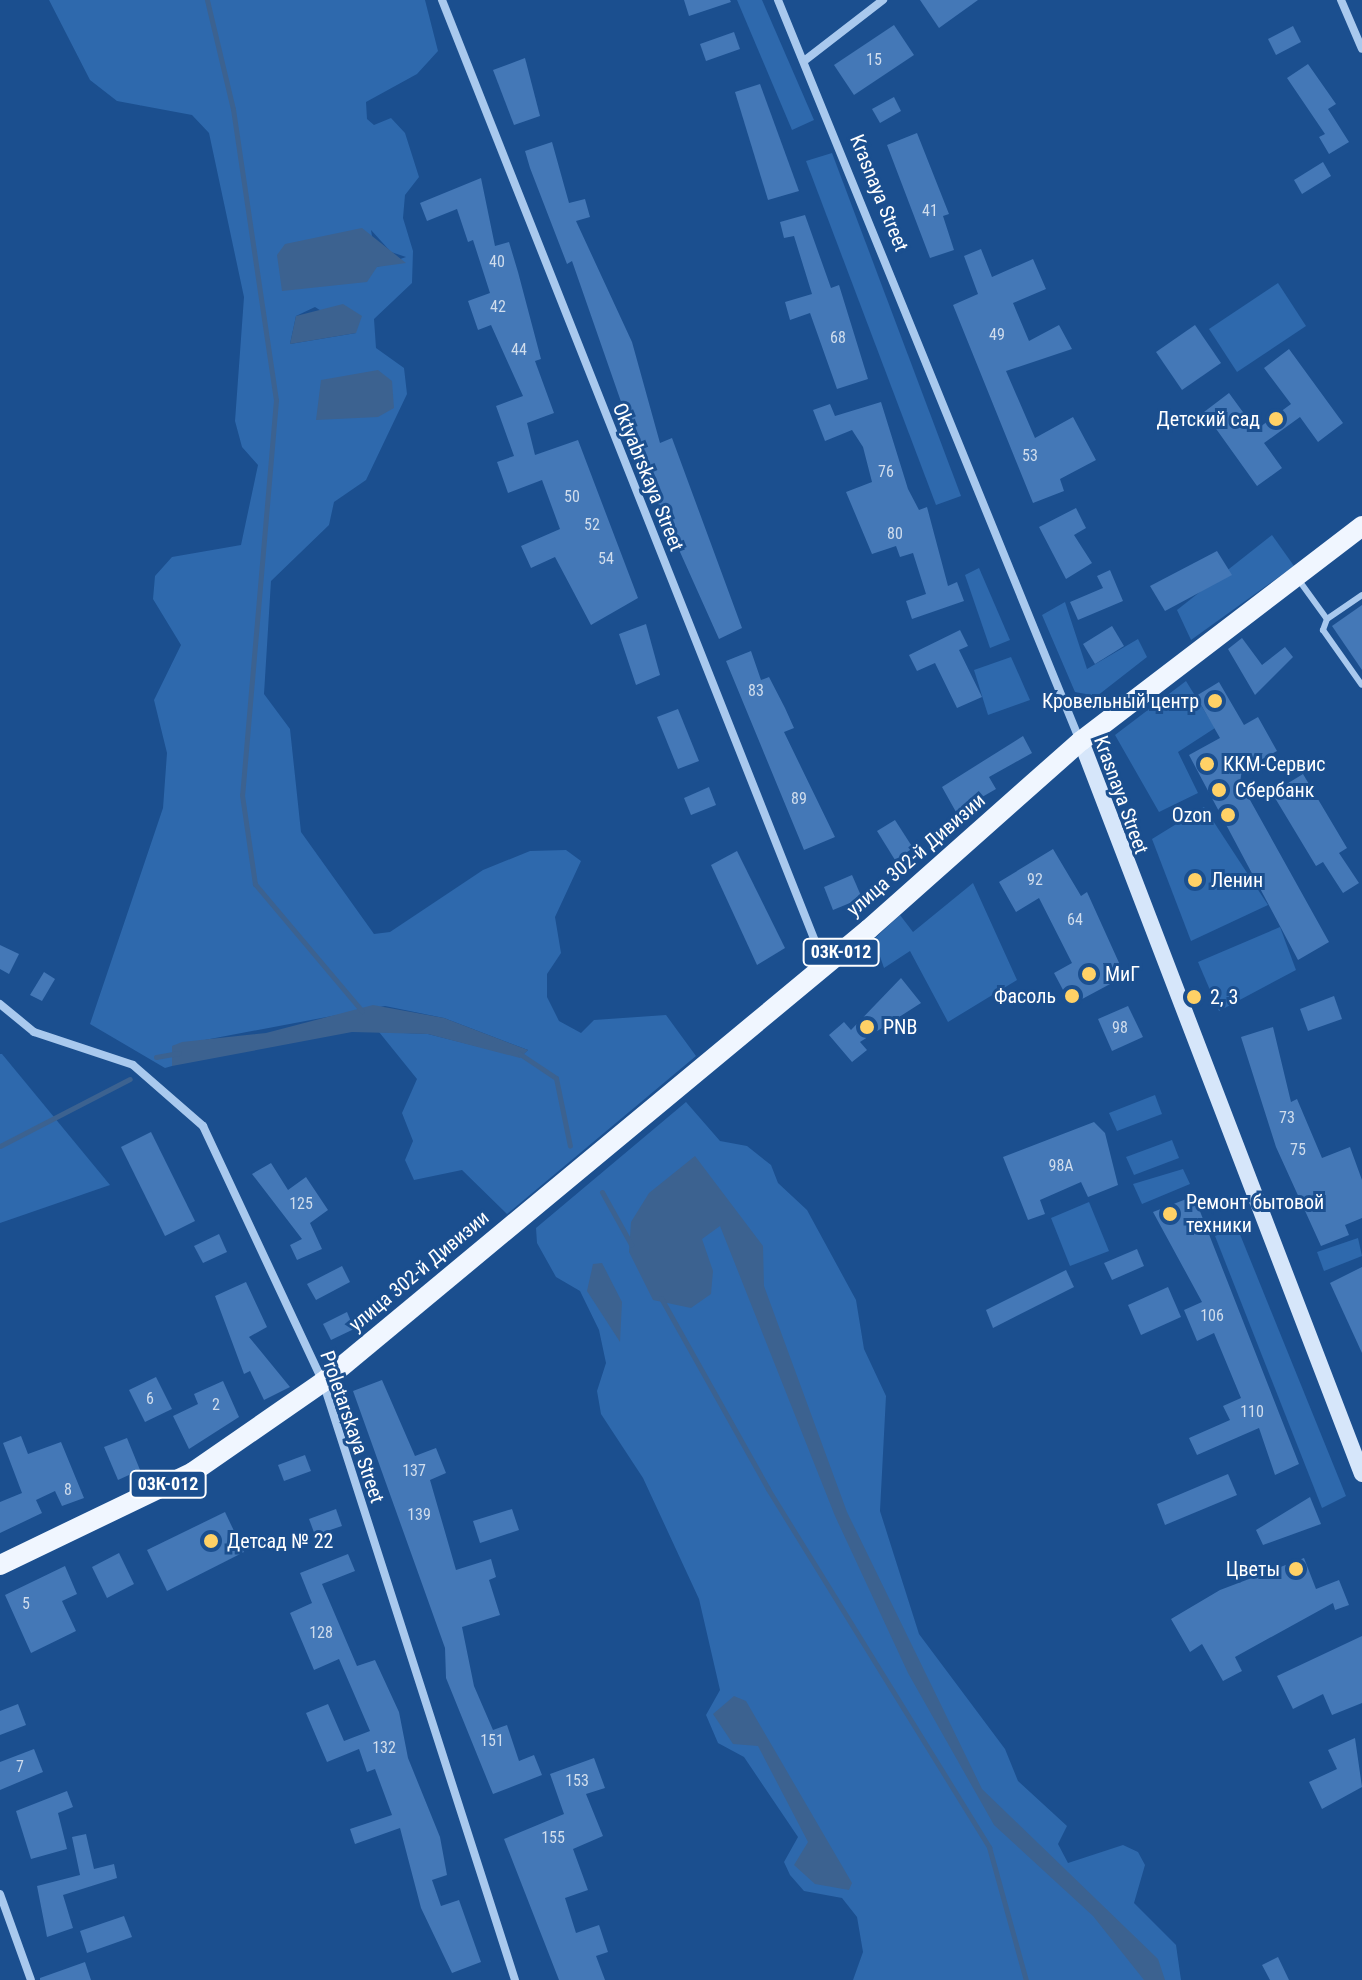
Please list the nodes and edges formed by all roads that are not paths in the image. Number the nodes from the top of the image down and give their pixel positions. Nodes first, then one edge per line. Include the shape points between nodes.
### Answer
1 (442, 0) edge
2 (778, 0) edge
3 (883, 0) edge
4 (1341, 0) edge
5 (1362, 49) edge
6 (804, 61) junction
7 (1362, 526) edge
8 (1296, 576) junction
9 (1362, 595) edge
10 (1327, 619) junction
11 (1362, 685) edge
12 (1081, 741) junction
13 (824, 965) junction
14 (0, 1004) edge
15 (323, 1382) junction
16 (1362, 1474) edge
17 (0, 1565) edge
18 (0, 1894) edge
19 (31, 1980) edge
20 (515, 1980) edge

1 - 13 street, Oktyabrskaya Street
2 - 6 street, Krasnaya Street
3 - 6 street
4 - 5 street
6 - 12 street, Krasnaya Street
7 - 8 main road, улица 302-й Дивизии / 03К-012
8 - 10 lane
8 - 12 main road, улица 302-й Дивизии / 03К-012
9 - 10 lane
10 - 11 lane via 1323,630
12 - 13 main road, улица 302-й Дивизии / 03К-012
12 - 16 street, Krasnaya Street
13 - 15 main road, улица 302-й Дивизии / 03К-012
14 - 15 street, Proletarskaya Street via 34,1032 133,1065 194,1117
15 - 17 main road, 03К-012 via 193,1472
15 - 20 street, Proletarskaya Street
18 - 19 street

